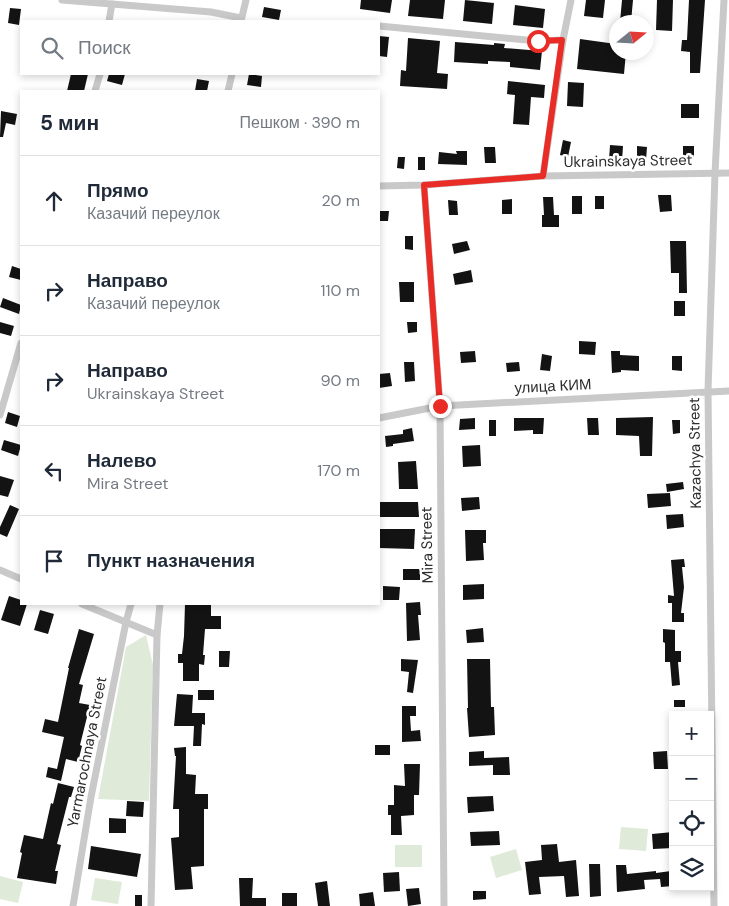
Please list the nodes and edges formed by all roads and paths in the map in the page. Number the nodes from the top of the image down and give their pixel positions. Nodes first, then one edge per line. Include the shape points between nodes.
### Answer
1 (62, 0) edge
2 (246, 0) edge
3 (571, 0) edge
4 (724, 0) edge
5 (729, 1) edge
6 (112, 4) junction
7 (109, 20) edge
8 (241, 20) edge
9 (380, 26) edge
10 (562, 40) junction
11 (100, 75) edge
12 (232, 75) edge
13 (95, 90) edge
14 (228, 90) edge
15 (715, 173) junction
16 (729, 173) edge
17 (543, 176) junction
18 (424, 185) junction
19 (380, 186) edge
20 (20, 345) edge
21 (708, 391) junction
22 (729, 391) edge
23 (440, 406) junction
24 (0, 415) edge
25 (380, 418) edge
26 (0, 570) edge
27 (20, 578) edge
28 (84, 605) edge
29 (131, 605) edge
30 (160, 605) edge
31 (126, 622) junction
32 (157, 635) junction
33 (73, 906) edge
34 (151, 906) edge
35 (444, 906) edge
36 (714, 906) edge

1 - 6 street
2 - 8 street
3 - 10 street
4 - 5 street
4 - 15 street, Kazachya Street
6 - 7 street
6 - 8 street via 211,12
9 - 10 street via 538,41
10 - 17 street
11 - 13 street
12 - 14 street
15 - 16 street, Ukrainskaya Street
15 - 17 street, Ukrainskaya Street
15 - 21 street, Kazachya Street
17 - 18 street, Ukrainskaya Street
18 - 19 street, Ukrainskaya Street
18 - 23 street, Mira Street
20 - 24 street
21 - 22 street, улица КИМ
21 - 23 street, улица КИМ
21 - 36 street, Kazachya Street
23 - 25 street, улица КИМ
23 - 35 street, Mira Street
26 - 27 street
28 - 31 street
29 - 31 street, Yarmarochnaya Street
30 - 32 street
31 - 32 street
31 - 33 street, Yarmarochnaya Street
32 - 34 street

